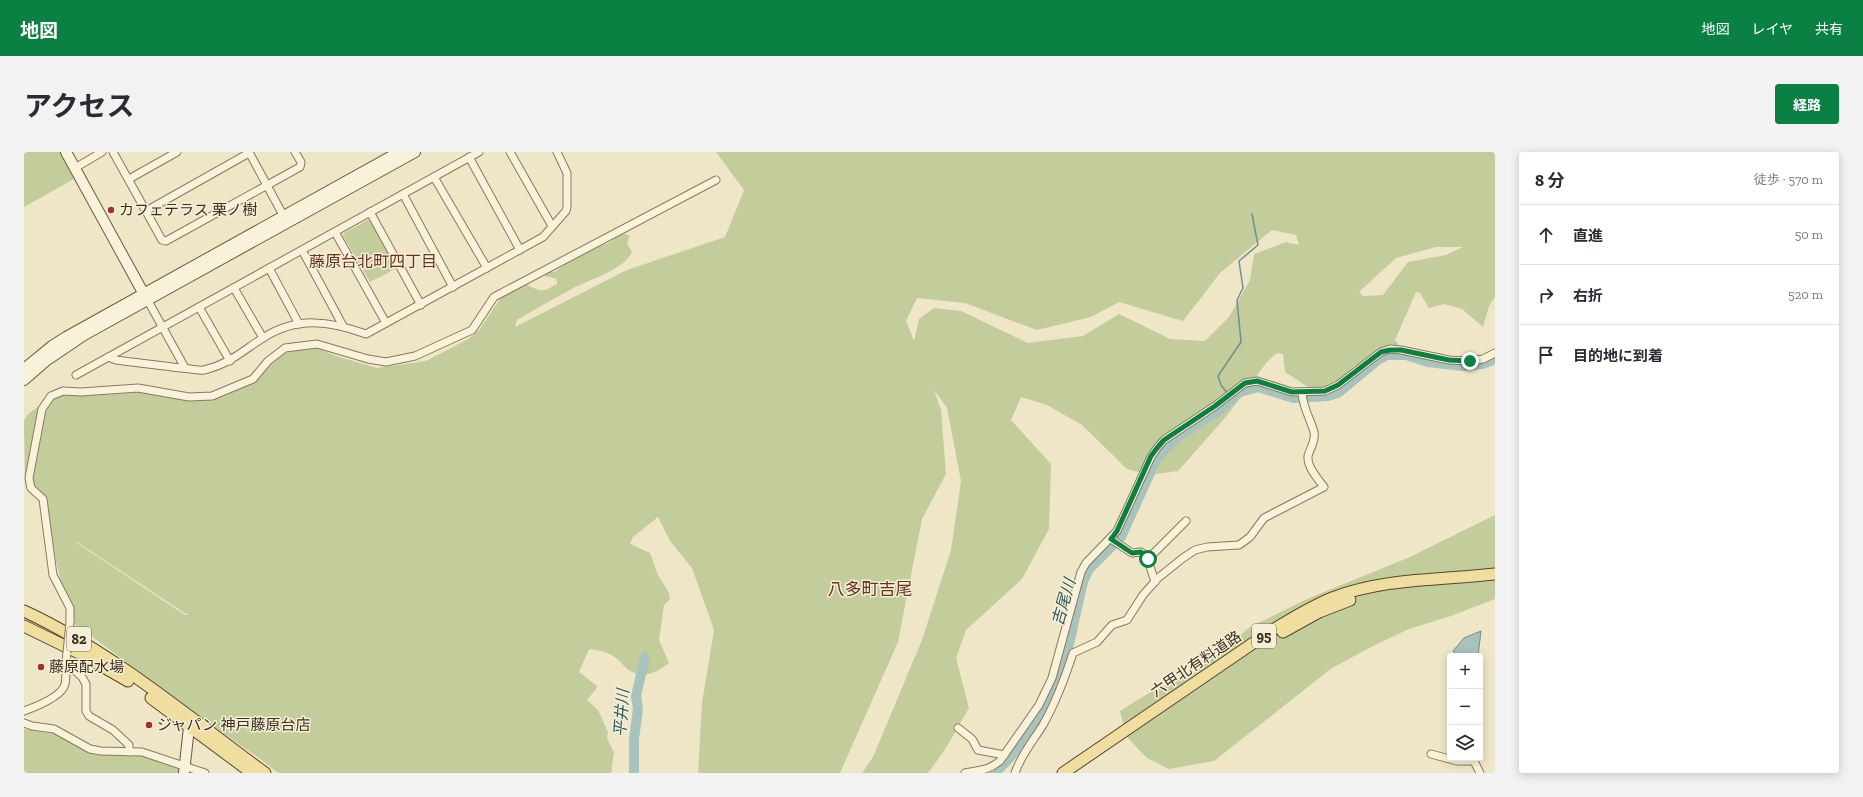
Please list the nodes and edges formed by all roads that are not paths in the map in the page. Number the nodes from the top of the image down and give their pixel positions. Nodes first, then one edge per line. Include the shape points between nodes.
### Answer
1 (66, 152) edge
2 (102, 152) edge
3 (113, 152) edge
4 (177, 152) edge
5 (295, 152) edge
6 (398, 152) edge
7 (415, 152) edge
8 (479, 152) edge
9 (510, 152) edge
10 (566, 152) edge
11 (249, 153) edge
12 (558, 154) edge
13 (469, 158) junction
14 (75, 168) junction
15 (434, 177) junction
16 (129, 179) junction
17 (716, 180) dead end
18 (267, 185) junction
19 (403, 194) junction
20 (146, 211) junction
21 (370, 212) junction
22 (283, 215) junction
23 (552, 226) junction
24 (335, 232) junction
25 (302, 250) junction
26 (520, 250) junction
27 (269, 268) junction
28 (487, 268) junction
29 (453, 287) junction
30 (234, 288) junction
31 (145, 296) junction
32 (421, 305) junction
33 (199, 307) junction
34 (386, 323) junction
35 (299, 324) junction
36 (343, 326) junction
37 (162, 327) junction
38 (263, 338) junction
39 (1495, 353) edge
40 (108, 357) junction
41 (230, 361) junction
42 (185, 368) junction
43 (24, 369) edge
44 (76, 375) dead end
45 (24, 380) edge
46 (1302, 394) junction
47 (1186, 521) dead end
48 (1111, 539) junction
49 (1148, 559) junction
50 (1495, 574) edge
51 (1495, 581) edge
52 (1155, 582) junction
53 (24, 604) edge
54 (24, 611) edge
55 (24, 619) edge
56 (24, 626) edge
57 (1061, 648) junction
58 (1071, 652) junction
59 (65, 662) junction
60 (129, 677) junction
61 (24, 712) edge
62 (24, 723) edge
63 (192, 724) junction
64 (958, 728) dead end
65 (129, 752) junction
66 (1431, 754) dead end
67 (1004, 756) junction
68 (184, 770) edge
69 (205, 773) edge
70 (252, 773) edge
71 (265, 773) edge
72 (965, 773) edge
73 (1015, 773) edge
74 (1063, 773) edge
75 (1075, 773) edge
76 (1480, 773) edge

1 - 14 street
2 - 14 street
3 - 16 street
4 - 16 street
5 - 18 street via 301,162 300,167
6 - 22 street
7 - 31 street
8 - 13 street
9 - 23 street
10 - 12 street
11 - 18 street
11 - 20 street
12 - 23 street via 568,173 567,207
13 - 15 street
13 - 26 street
14 - 31 street
15 - 19 street
15 - 28 street
16 - 20 street
17 - 59 street, bridge via 494,297 472,330 415,356 386,362 317,344 285,348 268,361 253,379 212,396 189,396 138,388 63,391 51,396 42,409 29,478 31,488 43,499 54,575 70,608
18 - 20 street via 166,241 162,240
18 - 22 street
19 - 21 street
19 - 29 street
21 - 24 street
21 - 32 street
22 - 31 street
23 - 26 street via 543,237
24 - 25 street
24 - 34 street
25 - 27 street
25 - 36 street
26 - 28 street
27 - 30 street
27 - 35 street
28 - 29 street
29 - 32 street
30 - 33 street
30 - 38 street
31 - 37 street
31 - 43 street via 52,346
31 - 45 street via 69,344
32 - 34 street
33 - 37 street
33 - 41 street
34 - 36 street via 366,334
35 - 36 street via 317,322
35 - 38 street via 278,330
37 - 40 street
37 - 42 street
38 - 41 street
39 - 46 street via 1470,361 1390,350 1381,352 1338,385 1325,391
40 - 42 street
40 - 44 street
41 - 42 street via 203,370
46 - 48 street via 1257,381 1245,383 1164,440 1151,456
46 - 52 street via 1314,434 1308,458 1324,487 1264,518 1250,537 1239,545 1195,550
47 - 49 street
48 - 49 street via 1132,553 1141,552
48 - 57 street via 1093,555 1080,572
49 - 52 street
50 - 74 main road, 六甲北有料道路 / 95 via 1383,584 1333,598 1299,614 1272,631
51 - 75 main road, 六甲北有料道路 / 95 via 1402,589 1367,595 1319,612 1278,635
52 - 58 street via 1127,620 1112,626 1097,642
53 - 60 main road via 95,642 118,660
54 - 60 main road, 82 via 86,643
55 - 60 main road, 82
56 - 60 main road
57 - 58 street
57 - 67 street via 1052,678 1039,705
58 - 73 street via 1060,693 1020,760
59 - 61 street via 65,682 62,691
59 - 65 street via 86,684 86,711 89,716 113,730 129,745
60 - 63 main road, 82
62 - 65 street via 54,729 90,749
63 - 68 street
63 - 70 main road, 82
63 - 71 main road, 82
64 - 67 street via 972,738 978,750
65 - 68 street via 142,752
66 - 76 street via 1457,761 1474,761
67 - 72 street via 992,767
68 - 69 street

